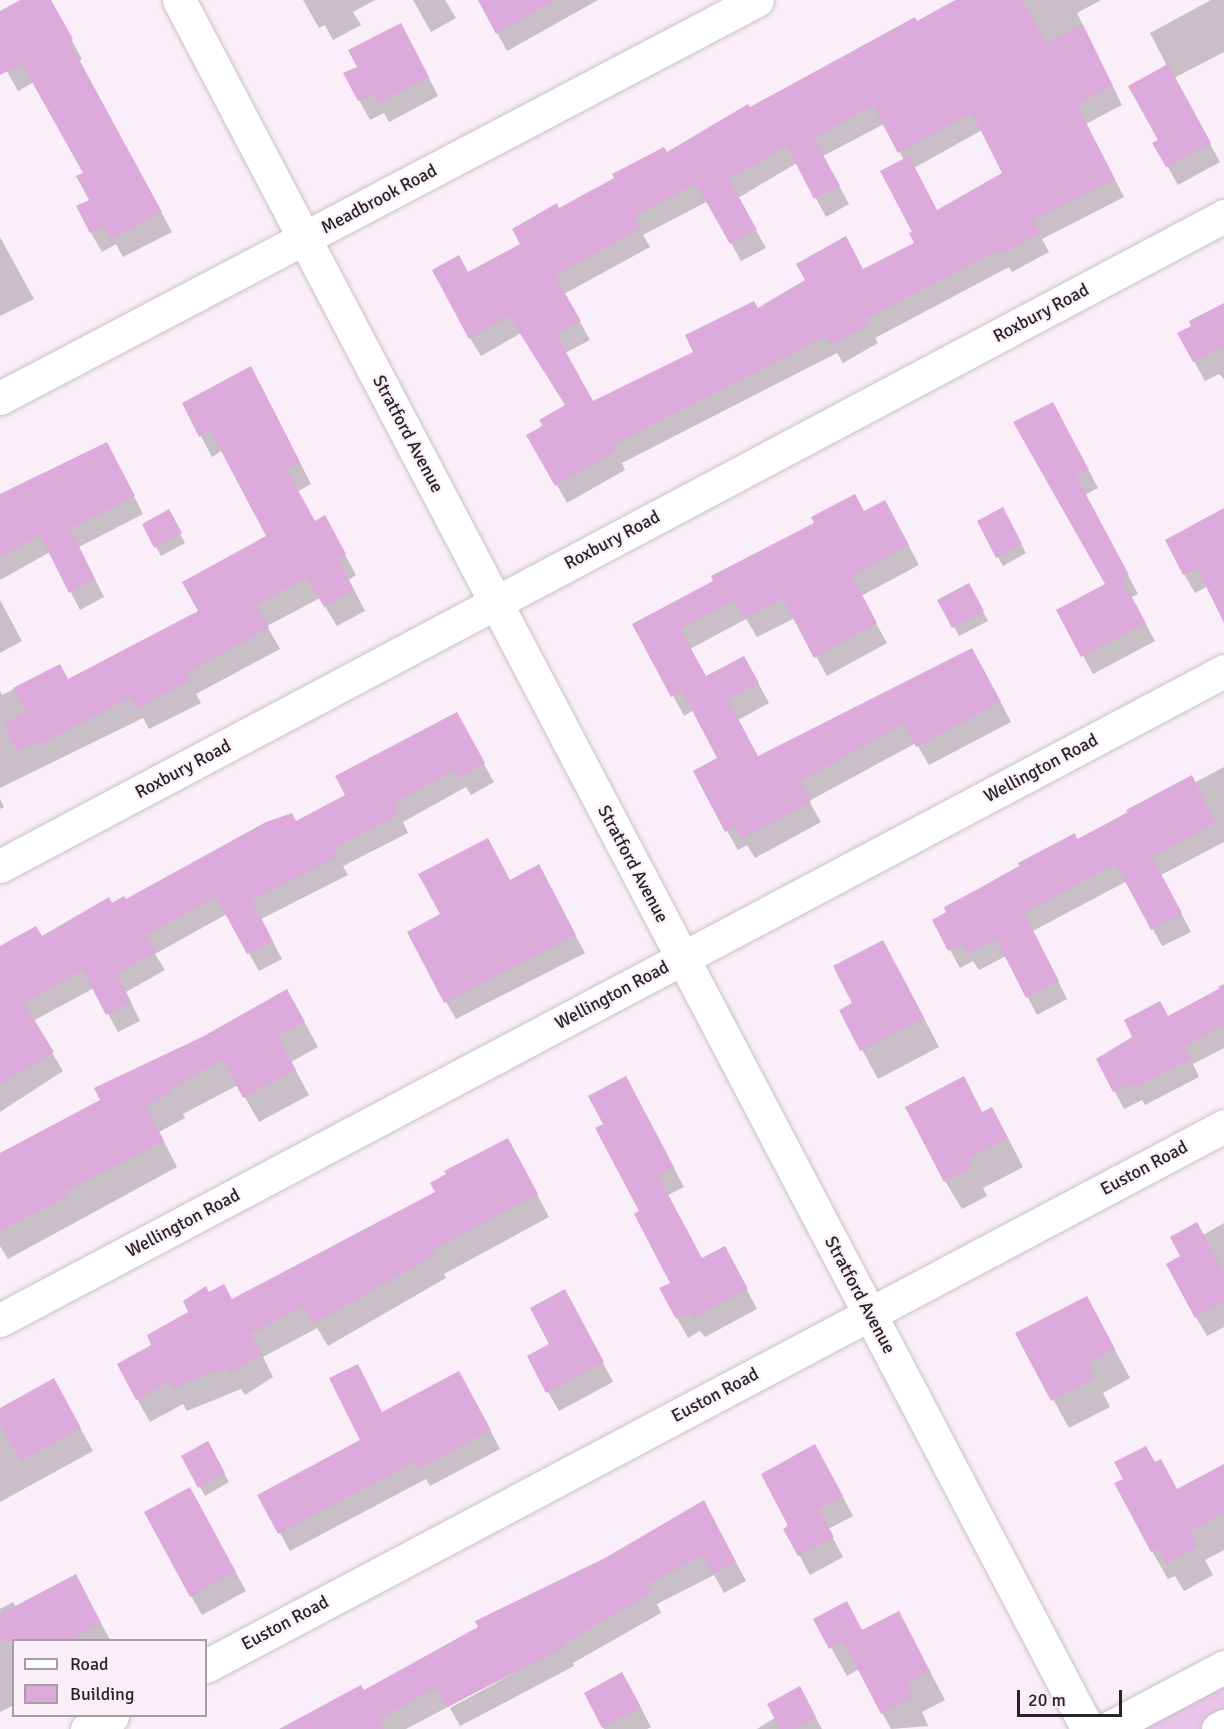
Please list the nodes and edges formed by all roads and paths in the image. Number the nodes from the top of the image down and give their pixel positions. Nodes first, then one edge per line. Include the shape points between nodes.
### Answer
1 (179, 0) edge
2 (757, 0) edge
3 (1224, 216) edge
4 (304, 238) junction
5 (0, 398) edge
6 (496, 602) junction
7 (1224, 671) edge
8 (0, 866) edge
9 (682, 958) junction
10 (1224, 1126) edge
11 (869, 1313) junction
12 (0, 1320) edge
13 (207, 1665) edge
14 (1224, 1667) edge
15 (110, 1717) edge
16 (1224, 1726) edge
17 (87, 1729) edge
18 (1088, 1729) edge
19 (1107, 1729) edge
20 (1218, 1729) edge

1 - 4 street, Stratford Avenue
2 - 4 street, Meadbrook Road
3 - 6 street, Roxbury Road
4 - 5 street, Meadbrook Road
4 - 6 street, Stratford Avenue
6 - 8 street, Roxbury Road
6 - 9 street, Stratford Avenue
7 - 9 street, Wellington Road
9 - 11 street, Stratford Avenue
9 - 12 street, Wellington Road
10 - 11 street, Euston Road
11 - 13 street, Euston Road
11 - 18 street, Stratford Avenue
14 - 19 street
15 - 17 street
16 - 20 street

